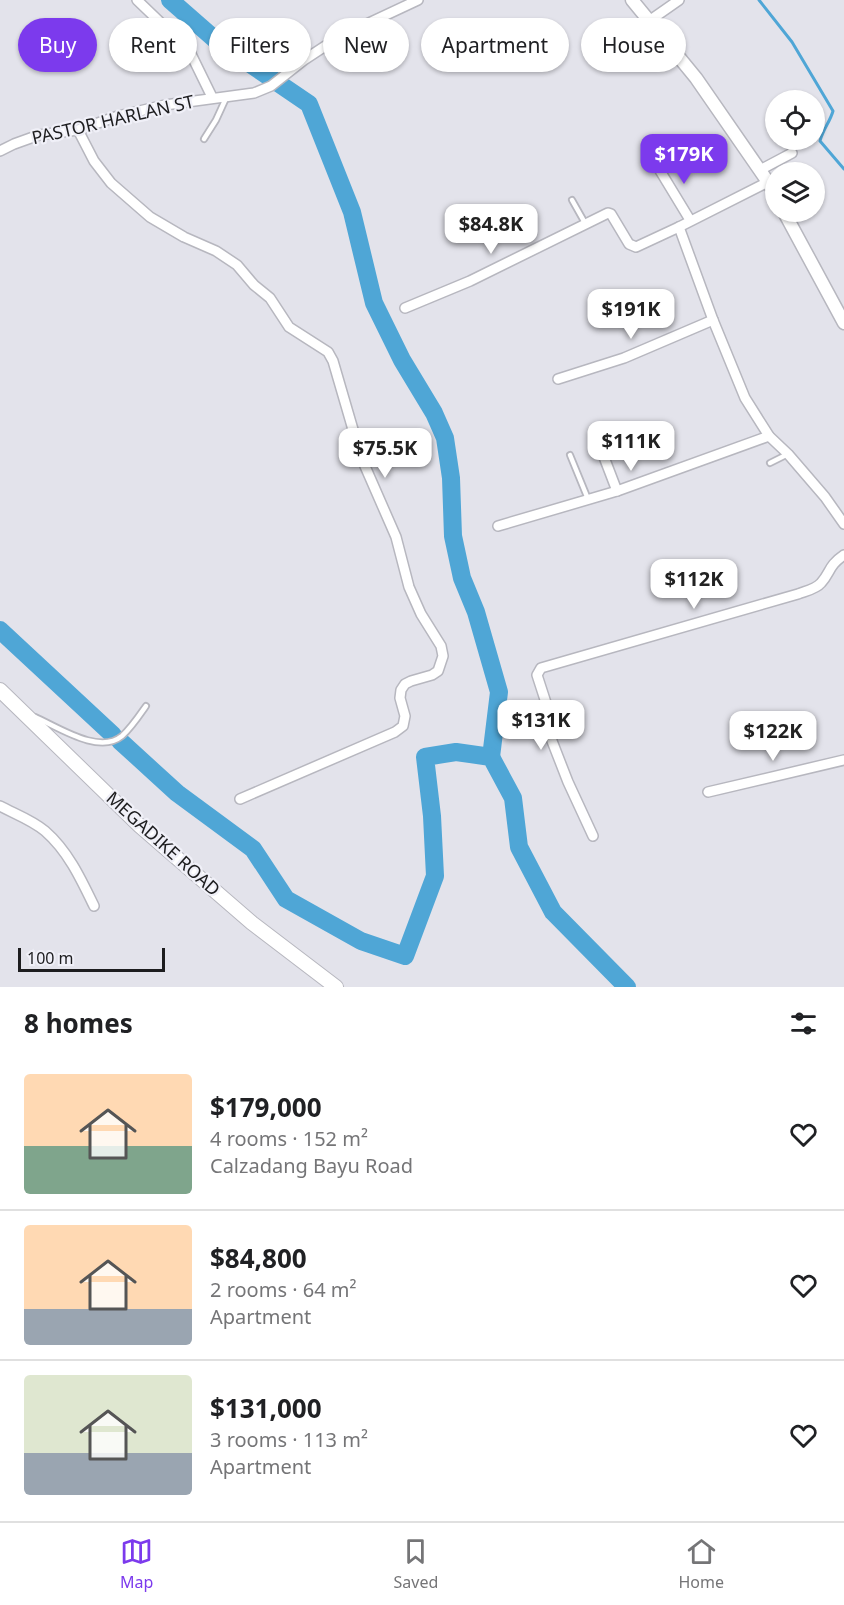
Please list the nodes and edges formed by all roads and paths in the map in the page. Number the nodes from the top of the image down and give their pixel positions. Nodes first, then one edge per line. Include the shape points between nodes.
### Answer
1 (137, 0) edge
2 (632, 0) edge
3 (679, 0) edge
4 (413, 1) edge
5 (647, 18) edge
6 (653, 18) edge
7 (686, 66) edge
8 (227, 96) junction
9 (212, 97) junction
10 (78, 130) junction
11 (204, 139) dead end
12 (0, 151) edge
13 (792, 153) dead end
14 (656, 164) dead end
15 (760, 170) junction
16 (765, 178) edge
17 (765, 183) edge
18 (572, 200) dead end
19 (690, 220) junction
20 (789, 222) edge
21 (585, 223) junction
22 (679, 227) junction
23 (405, 308) dead end
24 (712, 320) junction
25 (844, 323) edge
26 (558, 379) dead end
27 (769, 436) junction
28 (599, 444) dead end
29 (788, 454) junction
30 (570, 455) dead end
31 (770, 463) dead end
32 (617, 491) junction
33 (588, 500) junction
34 (844, 524) edge
35 (498, 526) dead end
36 (844, 555) edge
37 (0, 690) edge
38 (146, 706) dead end
39 (21, 711) junction
40 (844, 760) edge
41 (708, 792) dead end
42 (240, 799) dead end
43 (0, 806) edge
44 (593, 836) dead end
45 (94, 906) dead end
46 (336, 987) edge

1 - 9 street via 189,50
2 - 5 street
3 - 6 street
4 - 8 street, PASTOR HARLAN ST via 339,37 271,86 254,93
7 - 15 street
8 - 9 street, PASTOR HARLAN ST
8 - 11 lane
9 - 10 street, PASTOR HARLAN ST via 117,116
10 - 12 street, PASTOR HARLAN ST via 39,135
10 - 42 street via 111,183 150,217 237,265 270,298 289,327 328,352 361,457 396,537 409,587 441,646 443,656 438,671 405,684 401,690 403,726
13 - 15 street
14 - 19 street
15 - 16 street
17 - 19 street
18 - 21 lane
19 - 22 street
20 - 25 street
21 - 22 street via 612,214 629,244 636,247
21 - 23 street via 470,281
22 - 24 street
24 - 26 street via 624,358
24 - 27 street via 745,398
27 - 29 street
27 - 32 street
28 - 32 street
29 - 31 lane
29 - 34 street
30 - 33 lane
32 - 33 street
33 - 35 street
36 - 44 street via 812,589 538,670 552,741
37 - 39 main road, MEGADIKE ROAD
38 - 39 lane via 122,735 100,744
39 - 46 main road, MEGADIKE ROAD via 140,826 252,923
40 - 41 street
43 - 45 street via 32,822 50,837 75,867

